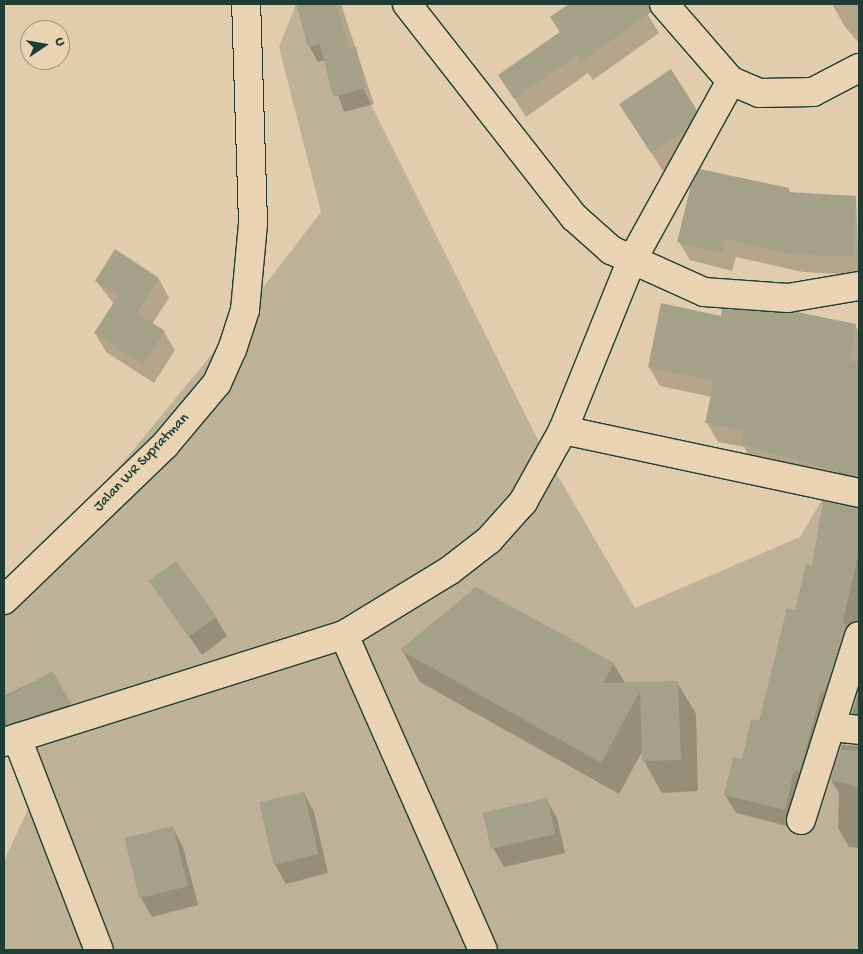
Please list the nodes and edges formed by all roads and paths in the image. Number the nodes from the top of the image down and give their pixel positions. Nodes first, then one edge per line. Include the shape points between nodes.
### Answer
1 (246, 4) edge
2 (407, 4) edge
3 (664, 4) edge
4 (859, 68) edge
5 (731, 81) junction
6 (631, 262) junction
7 (859, 286) edge
8 (563, 430) junction
9 (859, 493) edge
10 (4, 600) edge
11 (344, 635) junction
12 (859, 636) edge
13 (832, 727) junction
14 (859, 730) edge
15 (10, 740) edge
16 (801, 820) dead end
17 (99, 950) edge
18 (483, 950) edge

1 - 10 main road, Jalan WR Supratman via 253,223 245,310 232,350 217,383 164,445
2 - 6 main road via 574,218
3 - 5 main road
4 - 5 main road via 813,92 759,93
5 - 6 main road
6 - 7 main road via 704,292 788,298
6 - 8 main road
8 - 9 main road
8 - 11 main road via 523,502 489,540 449,571
11 - 15 main road
11 - 18 main road
12 - 13 main road
13 - 14 main road
13 - 16 main road
15 - 17 main road

